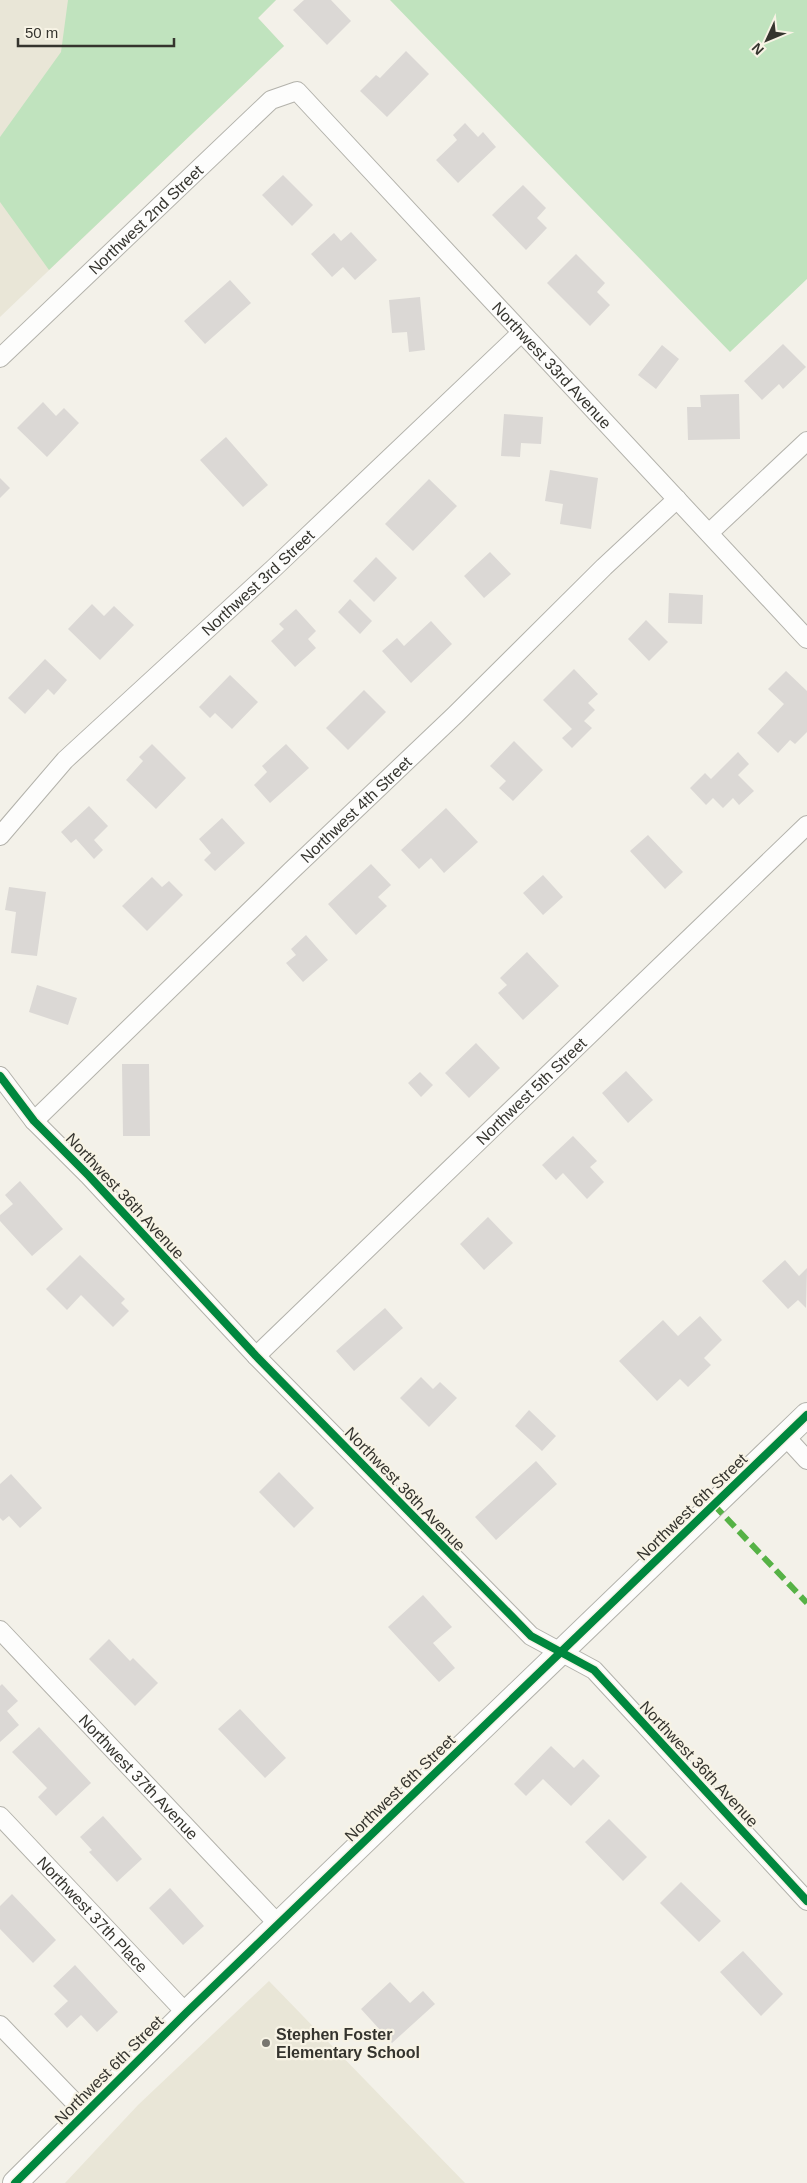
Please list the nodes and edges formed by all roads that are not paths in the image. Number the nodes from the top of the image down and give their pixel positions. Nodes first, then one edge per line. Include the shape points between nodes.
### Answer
1 (297, 92) joint
2 (521, 333) junction
3 (0, 358) edge
4 (807, 441) edge
5 (677, 499) junction
6 (709, 532) junction
7 (807, 639) edge
8 (807, 825) edge
9 (0, 836) edge
10 (0, 1076) edge
11 (34, 1121) junction
12 (256, 1356) junction
13 (807, 1415) edge
14 (785, 1436) junction
15 (807, 1460) edge
16 (0, 1630) edge
17 (561, 1652) junction
18 (0, 1816) edge
19 (807, 1901) edge
20 (278, 1924) junction
21 (186, 2013) junction
22 (0, 2025) edge
23 (84, 2112) junction
24 (16, 2183) edge

1 - 2 street, Northwest 33rd Avenue
1 - 3 street, Northwest 2nd Street via 270,100
2 - 5 street, Northwest 33rd Avenue
2 - 9 street, Northwest 3rd Street via 274,568 65,760
4 - 6 street
5 - 6 street, Northwest 33rd Avenue
5 - 11 street, Northwest 4th Street
6 - 7 street, Northwest 33rd Avenue
8 - 12 street, Northwest 5th Street
10 - 11 street, Northwest 36th Avenue
11 - 12 street, Northwest 36th Avenue
12 - 17 street, Northwest 36th Avenue via 531,1636
13 - 14 main road, Northwest 6th Street
14 - 15 street
14 - 17 main road, Northwest 6th Street
16 - 20 street, Northwest 37th Avenue
17 - 19 street, Northwest 36th Avenue via 594,1670
17 - 20 main road, Northwest 6th Street
18 - 21 street, Northwest 37th Place
20 - 21 main road, Northwest 6th Street
21 - 23 main road, Northwest 6th Street
22 - 23 street
23 - 24 main road, Northwest 6th Street

